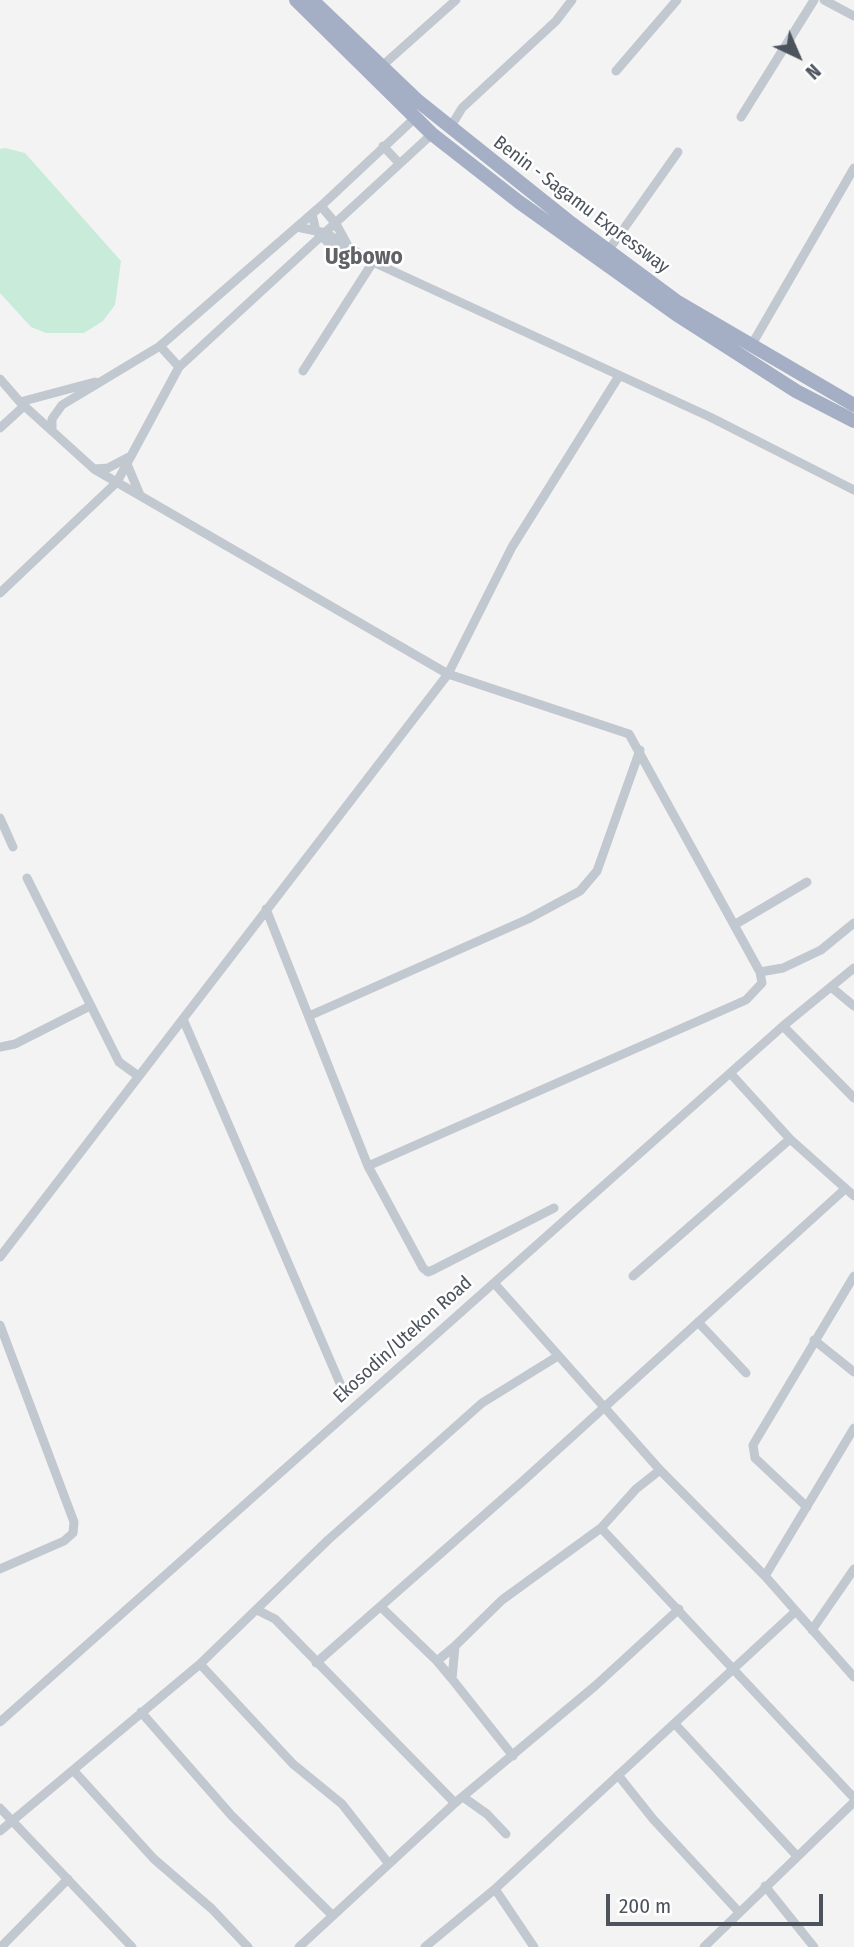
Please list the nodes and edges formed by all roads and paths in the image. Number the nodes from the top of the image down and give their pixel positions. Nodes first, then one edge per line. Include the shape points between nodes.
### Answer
1 (296, 0) edge
2 (312, 0) edge
3 (456, 0) edge
4 (572, 0) edge
5 (677, 0) edge
6 (814, 0) edge
7 (824, 0) edge
8 (854, 16) edge
9 (382, 66) junction
10 (616, 71) dead end
11 (416, 117) junction
12 (741, 117) dead end
13 (450, 128) junction
14 (432, 134) junction
15 (383, 146) junction
16 (678, 152) dead end
17 (399, 163) junction
18 (854, 168) edge
19 (321, 206) junction
20 (312, 214) junction
21 (336, 224) junction
22 (297, 227) junction
23 (320, 236) junction
24 (347, 244) junction
25 (608, 251) junction
26 (362, 256) junction
27 (373, 262) junction
28 (160, 346) junction
29 (751, 346) junction
30 (179, 367) junction
31 (303, 371) dead end
32 (779, 371) junction
33 (619, 376) junction
34 (0, 379) edge
35 (100, 382) junction
36 (22, 404) junction
37 (854, 405) edge
38 (854, 421) edge
39 (0, 428) edge
40 (52, 431) junction
41 (128, 461) junction
42 (94, 469) junction
43 (117, 482) junction
44 (854, 490) edge
45 (141, 497) junction
46 (0, 593) edge
47 (448, 674) junction
48 (640, 750) junction
49 (0, 818) edge
50 (13, 847) dead end
51 (27, 878) dead end
52 (807, 882) dead end
53 (266, 909) junction
54 (854, 923) edge
55 (734, 925) junction
56 (854, 968) edge
57 (760, 972) junction
58 (831, 988) junction
59 (90, 1006) junction
60 (854, 1006) edge
61 (309, 1016) junction
62 (183, 1019) junction
63 (783, 1026) junction
64 (0, 1046) edge
65 (731, 1074) junction
66 (137, 1075) junction
67 (854, 1098) edge
68 (790, 1139) junction
69 (368, 1166) junction
70 (845, 1189) junction
71 (854, 1196) edge
72 (554, 1208) dead end
73 (0, 1257) edge
74 (633, 1276) dead end
75 (854, 1276) edge
76 (494, 1283) junction
77 (698, 1322) junction
78 (0, 1325) edge
79 (814, 1340) junction
80 (558, 1356) junction
81 (854, 1372) edge
82 (746, 1373) dead end
83 (342, 1388) dead end
84 (604, 1406) junction
85 (854, 1428) edge
86 (660, 1470) junction
87 (807, 1507) junction
88 (601, 1528) junction
89 (0, 1569) edge
90 (854, 1569) edge
91 (765, 1576) junction
92 (381, 1607) junction
93 (679, 1609) junction
94 (257, 1610) junction
95 (796, 1611) junction
96 (812, 1630) junction
97 (455, 1646) junction
98 (437, 1661) junction
99 (316, 1663) junction
100 (200, 1664) junction
101 (735, 1668) junction
102 (854, 1677) edge
103 (452, 1679) junction
104 (141, 1712) junction
105 (0, 1722) edge
106 (675, 1724) junction
107 (513, 1756) junction
108 (73, 1770) junction
109 (618, 1775) junction
110 (459, 1800) junction
111 (854, 1800) edge
112 (0, 1808) edge
113 (12, 1821) junction
114 (0, 1831) edge
115 (506, 1834) dead end
116 (797, 1856) junction
117 (389, 1864) junction
118 (68, 1879) junction
119 (765, 1886) junction
120 (495, 1889) junction
121 (738, 1911) junction
122 (332, 1915) junction
123 (125, 1945) edge
124 (1, 1947) edge
125 (248, 1947) edge
126 (299, 1947) edge
127 (425, 1947) edge
128 (534, 1947) edge
129 (704, 1947) edge
130 (814, 1947) edge

1 - 11 highway
2 - 9 highway, Benin - Sagamu Expressway
3 - 9 street
4 - 13 street via 556,21 462,108
5 - 10 street
6 - 12 street
7 - 8 street
9 - 13 highway, Benin - Sagamu Expressway
11 - 14 highway
11 - 15 street
13 - 25 highway, Benin - Sagamu Expressway
14 - 17 street
14 - 32 highway via 637,288
15 - 17 street
15 - 19 street
16 - 25 street
17 - 21 street
18 - 29 street
19 - 20 street
19 - 21 street
20 - 22 street
20 - 23 street
21 - 23 street
21 - 24 street
22 - 23 street
22 - 28 street
23 - 24 street
23 - 26 street via 335,249
23 - 30 street
24 - 26 street
25 - 29 highway, Benin - Sagamu Expressway via 676,301
26 - 27 street
27 - 31 street
27 - 33 street
28 - 30 street
28 - 35 street
29 - 32 highway, Benin - Sagamu Expressway
30 - 41 street
32 - 37 highway, Benin - Sagamu Expressway
32 - 38 highway
33 - 44 street
33 - 47 street via 512,547
34 - 36 street
35 - 36 street
35 - 40 street via 56,411
36 - 39 street
36 - 40 street
40 - 42 street
41 - 42 street
41 - 43 street
41 - 45 street
42 - 43 street
43 - 45 street
43 - 46 street
45 - 47 street
47 - 48 street via 621,730
47 - 53 street
48 - 55 street
48 - 61 street via 597,871 580,891 528,919
49 - 50 street
51 - 59 street
52 - 55 street
53 - 61 street
53 - 62 street
54 - 57 street via 821,950 783,968
55 - 57 street
56 - 58 street, Ekosodin/Utekon Road
57 - 69 street via 762,983 746,1000
58 - 60 street
58 - 63 street, Ekosodin/Utekon Road
59 - 64 street via 15,1044
59 - 66 street via 119,1062
61 - 69 street
62 - 66 street
62 - 83 street
63 - 65 street, Ekosodin/Utekon Road
63 - 67 street
65 - 68 street
65 - 76 street, Ekosodin/Utekon Road
66 - 73 street
68 - 70 street
68 - 74 street
69 - 72 street via 428,1272
70 - 71 street
70 - 77 street
75 - 79 street
76 - 80 street
76 - 105 street, Ekosodin/Utekon Road
77 - 82 street
77 - 84 street
78 - 89 street via 74,1522 73,1533 64,1541
79 - 81 street
79 - 87 street via 752,1452
80 - 84 street
80 - 94 street via 482,1403
84 - 86 street
84 - 92 street
85 - 87 street
86 - 88 street
86 - 91 street
87 - 91 street
88 - 93 street
88 - 97 street via 502,1600
90 - 96 street
91 - 95 street
92 - 98 street
92 - 99 street
93 - 101 street
93 - 107 street
94 - 99 street via 275,1619
94 - 100 street
95 - 96 street
95 - 101 street
96 - 102 street
97 - 98 street
97 - 103 street
98 - 103 street
99 - 110 street
100 - 104 street
100 - 117 street via 293,1764 342,1804
101 - 106 street
101 - 111 street
103 - 107 street
104 - 108 street
104 - 122 street via 231,1815
106 - 109 street
106 - 116 street
107 - 110 street
108 - 113 street
108 - 125 street via 154,1858
109 - 120 street
109 - 121 street
110 - 115 street via 487,1814
110 - 117 street
111 - 116 street
112 - 113 street
113 - 114 street
113 - 118 street
116 - 119 street
117 - 122 street
118 - 123 street
118 - 124 street
119 - 121 street
119 - 130 street
120 - 127 street
120 - 128 street
121 - 129 street
122 - 126 street

